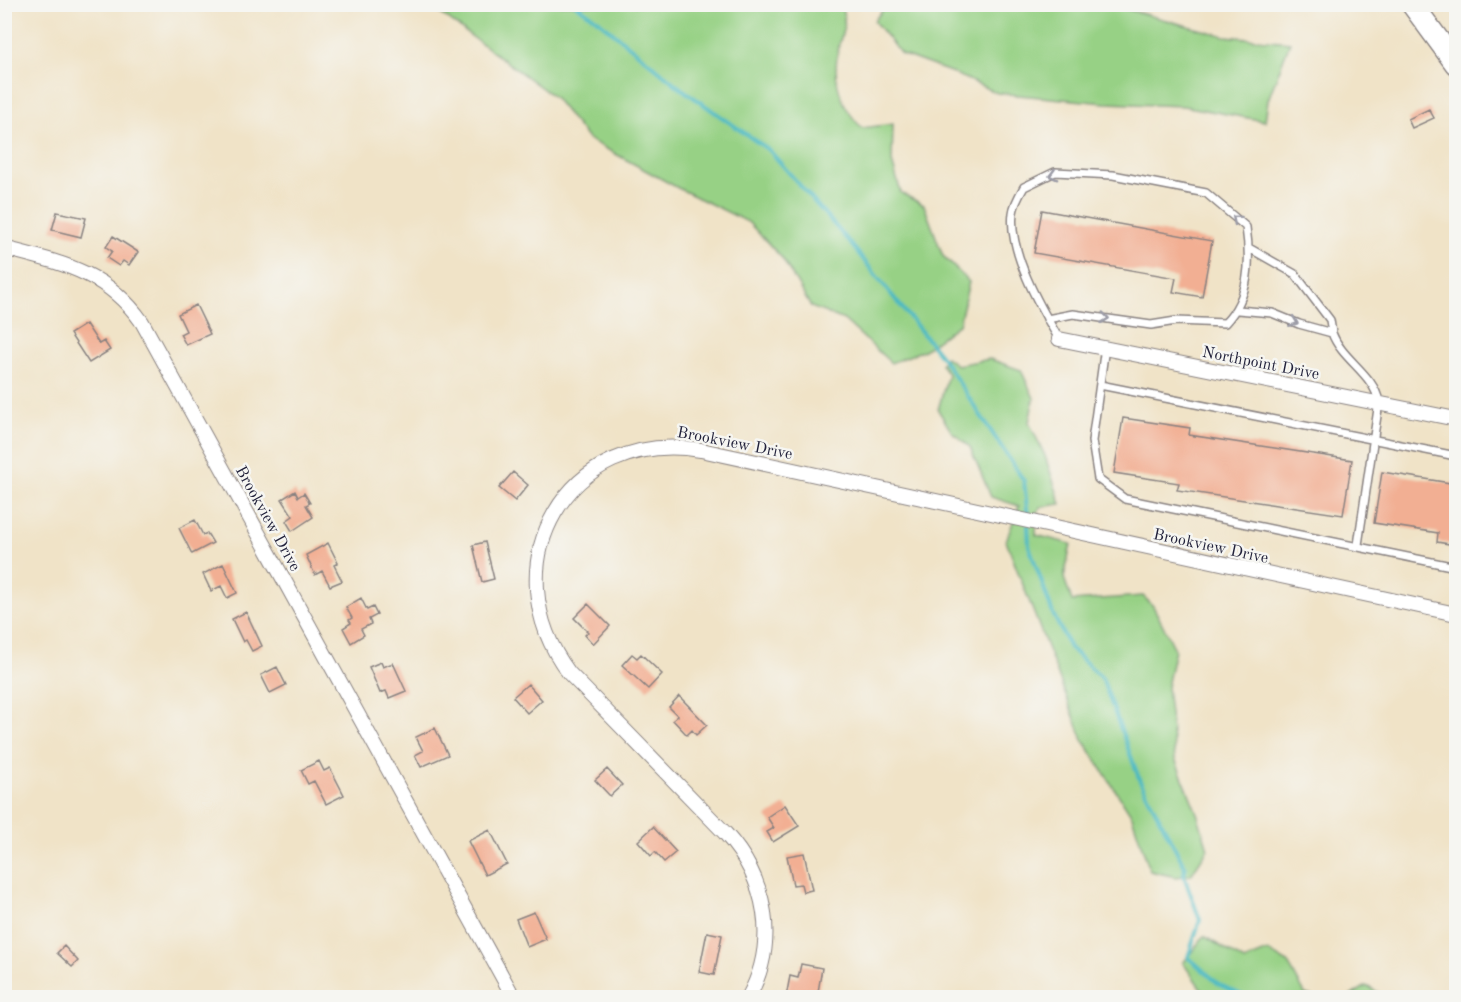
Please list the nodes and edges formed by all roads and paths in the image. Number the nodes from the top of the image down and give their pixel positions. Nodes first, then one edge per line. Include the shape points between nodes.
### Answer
1 (1412, 4) edge
2 (1456, 64) edge
3 (4, 248) edge
4 (1249, 249) junction
5 (1238, 310) junction
6 (1047, 319) junction
7 (1332, 333) junction
8 (1059, 339) joint
9 (1105, 348) junction
10 (1100, 385) junction
11 (1380, 402) junction
12 (1456, 419) edge
13 (1374, 439) junction
14 (1456, 456) edge
15 (1358, 545) junction
16 (1456, 567) edge
17 (1456, 614) edge
18 (514, 998) edge
19 (748, 998) edge

1 - 2 main road
3 - 18 street, Brookview Drive via 82,270 118,293 142,322
4 - 5 lane via 1251,259
4 -> 6 lane via 1246,227 1206,193 1113,175 1055,172 1024,187 1013,212 1016,246
4 - 7 lane via 1296,274 1330,320
6 -> 5 lane via 1073,314 1151,325 1176,321 1225,323
5 -> 7 lane via 1272,313
6 - 8 lane
7 - 11 lane via 1338,348 1377,389
8 - 9 street, Northpoint Drive
9 - 10 lane
9 - 11 street, Northpoint Drive
10 - 13 lane
10 - 15 lane via 1092,441 1098,479 1125,499
11 - 12 street, Northpoint Drive
11 - 13 lane
13 - 14 lane
13 - 15 lane
15 - 16 lane
17 - 19 street, Brookview Drive via 708,451 672,446 630,452 604,463 571,490 554,513 540,546 536,581 543,623 561,662 738,847 755,874 766,928 760,970

